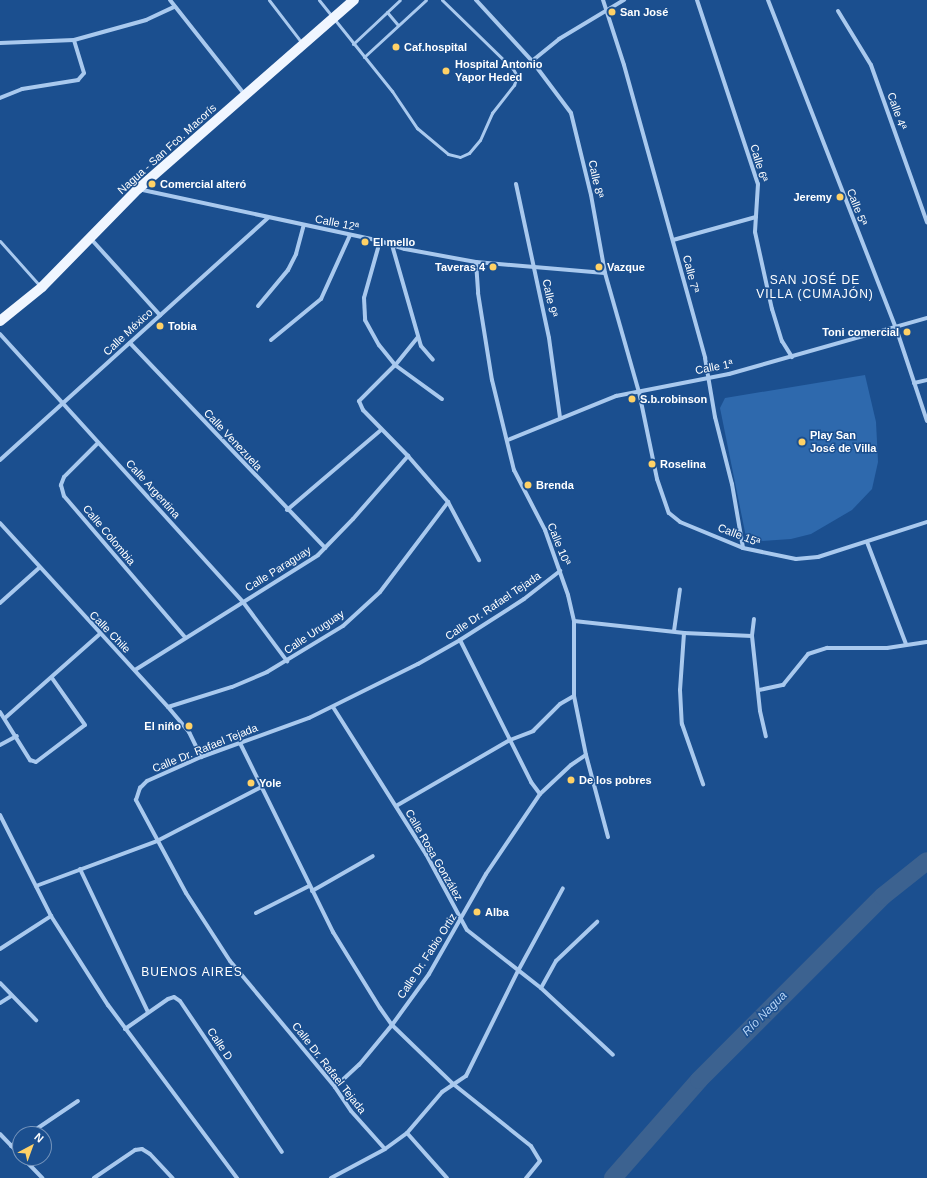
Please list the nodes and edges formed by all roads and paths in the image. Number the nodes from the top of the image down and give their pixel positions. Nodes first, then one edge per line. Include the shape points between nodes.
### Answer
1 (170, 0) edge
2 (269, 0) edge
3 (319, 0) edge
4 (354, 0) edge
5 (400, 0) edge
6 (426, 0) edge
7 (442, 0) edge
8 (476, 0) edge
9 (603, 0) edge
10 (624, 0) edge
11 (697, 0) edge
12 (768, 0) edge
13 (174, 7) junction
14 (605, 9) junction
15 (838, 11) dead end
16 (387, 12) junction
17 (333, 18) junction
18 (398, 25) junction
19 (74, 40) junction
20 (0, 43) edge
21 (304, 44) junction
22 (353, 44) junction
23 (364, 57) junction
24 (532, 61) junction
25 (245, 95) junction
26 (0, 98) edge
27 (516, 184) dead end
28 (138, 189) junction
29 (756, 217) junction
30 (268, 218) junction
31 (927, 222) edge
32 (304, 226) junction
33 (350, 235) junction
34 (91, 239) junction
35 (0, 240) edge
36 (673, 240) junction
37 (380, 241) junction
38 (392, 245) junction
39 (476, 262) junction
40 (535, 268) junction
41 (605, 273) junction
42 (42, 288) junction
43 (258, 306) dead end
44 (160, 315) junction
45 (927, 318) edge
46 (0, 321) edge
47 (896, 328) junction
48 (0, 334) edge
49 (418, 337) junction
50 (271, 340) dead end
51 (130, 343) junction
52 (792, 357) junction
53 (433, 360) dead end
54 (395, 365) junction
55 (708, 378) junction
56 (927, 380) edge
57 (914, 383) junction
58 (639, 392) junction
59 (442, 399) dead end
60 (63, 403) junction
61 (560, 417) junction
62 (927, 421) edge
63 (381, 430) junction
64 (508, 440) junction
65 (98, 443) junction
66 (408, 456) junction
67 (0, 460) edge
68 (448, 502) junction
69 (287, 510) junction
70 (927, 522) edge
71 (0, 523) edge
72 (867, 542) junction
73 (325, 548) junction
74 (743, 548) junction
75 (479, 560) dead end
76 (39, 568) junction
77 (560, 571) junction
78 (680, 589) dead end
79 (243, 602) junction
80 (0, 603) edge
81 (754, 619) dead end
82 (574, 621) junction
83 (674, 631) junction
84 (684, 633) junction
85 (100, 634) junction
86 (752, 636) junction
87 (185, 637) junction
88 (460, 640) junction
89 (927, 642) edge
90 (906, 644) junction
91 (287, 661) junction
92 (135, 670) junction
93 (52, 678) junction
94 (759, 690) junction
95 (574, 696) junction
96 (168, 707) junction
97 (333, 707) junction
98 (0, 712) edge
99 (5, 718) junction
100 (17, 736) junction
101 (766, 736) dead end
102 (510, 740) junction
103 (240, 743) junction
104 (0, 745) edge
105 (586, 755) junction
106 (201, 757) junction
107 (703, 784) dead end
108 (261, 787) junction
109 (540, 794) junction
110 (396, 806) junction
111 (0, 815) edge
112 (608, 837) dead end
113 (157, 841) junction
114 (372, 856) dead end
115 (80, 869) junction
116 (36, 886) junction
117 (309, 886) junction
118 (564, 888) dead end
119 (312, 892) junction
120 (256, 913) dead end
121 (51, 916) junction
122 (461, 921) junction
123 (597, 922) dead end
124 (0, 949) edge
125 (518, 971) junction
126 (0, 983) edge
127 (542, 988) junction
128 (10, 996) junction
129 (0, 1003) edge
130 (148, 1012) junction
131 (36, 1020) dead end
132 (392, 1025) junction
133 (125, 1029) junction
134 (613, 1055) dead end
135 (452, 1083) junction
136 (335, 1087) junction
137 (78, 1101) dead end
138 (41, 1126) edge
139 (408, 1133) junction
140 (0, 1134) edge
141 (11, 1146) edge
142 (385, 1149) junction
143 (282, 1152) dead end
144 (31, 1166) edge
145 (42, 1178) edge
146 (94, 1178) edge
147 (172, 1178) edge
148 (237, 1178) edge
149 (332, 1178) edge
150 (447, 1178) edge
151 (526, 1178) edge

1 - 13 street
2 - 21 lane
3 - 17 lane
4 - 17 main road, Nagua - San Fco. Macorís
5 - 16 lane
6 - 18 lane
7 - 23 lane via 514,69 517,76 514,85 492,113 480,140 469,153 460,157 448,154 417,128 392,91
8 - 24 street, Calle 8ª
9 - 14 street, Calle 7ª
10 - 14 street
11 - 29 street, Calle 6ª via 758,184
12 - 47 street, Calle 5ª
13 - 19 street via 146,20
13 - 25 street
14 - 24 street via 559,39
14 - 36 street, Calle 7ª via 624,65 658,195
15 - 31 street, Calle 4ª via 871,65
16 - 18 lane
16 - 22 lane
17 - 21 main road, Nagua - San Fco. Macorís
17 - 22 lane
18 - 23 lane
19 - 20 street
19 - 26 street via 84,73 78,80 22,89
21 - 25 main road, Nagua - San Fco. Macorís
22 - 23 lane
24 - 41 street, Calle 8ª via 571,113
25 - 28 main road, Nagua - San Fco. Macorís
27 - 40 street, Calle 9ª
28 - 30 street, Calle 12ª
28 - 34 main road, Nagua - San Fco. Macorís
29 - 36 street
29 - 52 street, Calle 6ª via 755,232 772,309 782,341
30 - 32 street, Calle 12ª
30 - 44 street, Calle México
32 - 33 street, Calle 12ª
32 - 43 street via 296,254 288,270
33 - 37 street, Calle 12ª
33 - 50 street via 321,299
34 - 42 main road, Nagua - San Fco. Macorís
34 - 44 street
35 - 42 lane
36 - 55 street, Calle 7ª
37 - 38 street, Calle 12ª
37 - 54 street via 364,298 366,320 379,345
38 - 39 street, Calle 12ª
38 - 49 street
39 - 40 street, Calle 12ª
39 - 64 street, Calle 10ª via 478,293 492,380
40 - 41 street, Calle 12ª
40 - 61 street, Calle 9ª via 549,338
41 - 58 street, Calle 8ª
42 - 46 main road, Nagua - San Fco. Macorís
44 - 51 street, Calle México
45 - 47 street, Calle 1ª
47 - 52 street, Calle 1ª
47 - 57 street, Calle 5ª
48 - 60 street, Calle Argentina
49 - 53 street via 421,346
49 - 54 street
51 - 60 street, Calle México
51 - 69 street, Calle Venezuela
52 - 55 street, Calle 1ª
54 - 59 street
54 - 63 street via 359,401 363,410
55 - 58 street, Calle 1ª
55 - 74 street, Calle 7ª via 732,484
56 - 57 street
57 - 62 street, Calle 5ª
58 - 61 street, Calle 1ª via 616,396
58 - 74 street, Calle 15ª via 657,479 669,513 680,522
60 - 65 street, Calle Argentina
60 - 67 street, Calle México
61 - 64 street, Calle 1ª
63 - 66 street
63 - 69 street
64 - 77 street, Calle 10ª via 514,470 545,530
65 - 79 street, Calle Argentina
65 - 87 street, Calle Colombia via 64,477 61,485 64,496
66 - 68 street
66 - 73 street, Calle Paraguay via 354,520
68 - 75 street
68 - 91 street, Calle Uruguay via 380,592 343,626
69 - 73 street, Calle Venezuela
70 - 72 street, Calle 15ª
71 - 76 street, Calle Chile
72 - 74 street, Calle 15ª via 818,557 796,559
72 - 90 street
73 - 79 street, Calle Paraguay via 306,563
76 - 80 street
76 - 85 street, Calle Chile
77 - 82 street, Calle 10ª
77 - 88 street, Calle Dr. Rafael Tejada via 524,599
78 - 83 street
79 - 87 street, Calle Paraguay
79 - 91 street, Calle Argentina
81 - 86 street
82 - 83 street
82 - 95 street, Calle 10ª
83 - 84 street
84 - 86 street
84 - 107 street via 680,690 682,724
85 - 92 street, Calle Chile
85 - 93 street
86 - 94 street
87 - 92 street, Calle Paraguay
88 - 97 street, Calle Dr. Rafael Tejada
88 - 102 street
89 - 90 street
90 - 94 street via 887,648 820,650 808,654 783,685
91 - 96 street, Calle Uruguay via 232,687
92 - 96 street, Calle Chile
93 - 99 street
93 - 100 street via 85,725 36,762 30,760
94 - 101 street
95 - 102 street via 560,704 533,731
95 - 105 street, Calle 10ª
96 - 106 street, Calle Chile via 189,732
97 - 103 street, Calle Dr. Rafael Tejada
97 - 110 street, Calle Rosa González
98 - 99 street
99 - 100 street
100 - 104 street
102 - 109 street via 531,782
102 - 110 street
103 - 106 street, Calle Dr. Rafael Tejada
103 - 108 street
105 - 109 street, Calle Dr. Fabio Ortiz via 571,764
105 - 112 street, Calle 10ª
106 - 113 street, Calle Dr. Rafael Tejada via 147,781 140,788 136,800
108 - 113 street
108 - 117 street
109 - 122 street, Calle Dr. Fabio Ortiz via 486,874
110 - 122 street, Calle Rosa González via 426,854
111 - 116 street
113 - 115 street
113 - 136 street, Calle Dr. Rafael Tejada via 230,961
114 - 119 street
115 - 116 street
115 - 130 street
116 - 121 street
117 - 119 street
117 - 120 street
118 - 125 street
119 - 132 street via 333,932
121 - 124 street
121 - 133 street
122 - 125 street, Calle Rosa González via 468,930
122 - 132 street, Calle Dr. Fabio Ortiz via 429,974
123 - 127 street via 556,961
125 - 127 street, Calle Rosa González
125 - 135 street via 474,1064 466,1076
126 - 128 street
127 - 134 street, Calle Rosa González
128 - 129 street
128 - 131 street
130 - 133 street, Calle D
130 - 143 street, Calle D via 168,998 174,997 180,1001
132 - 135 street
132 - 136 street, Calle Dr. Fabio Ortiz via 359,1065
133 - 148 street
135 - 139 street
135 - 151 street via 537,1154 540,1161
136 - 142 street, Calle Dr. Rafael Tejada via 351,1111
137 - 138 street
139 - 142 street
139 - 150 street
140 - 141 street
142 - 149 street
144 - 145 street
146 - 147 street via 135,1150 142,1149

